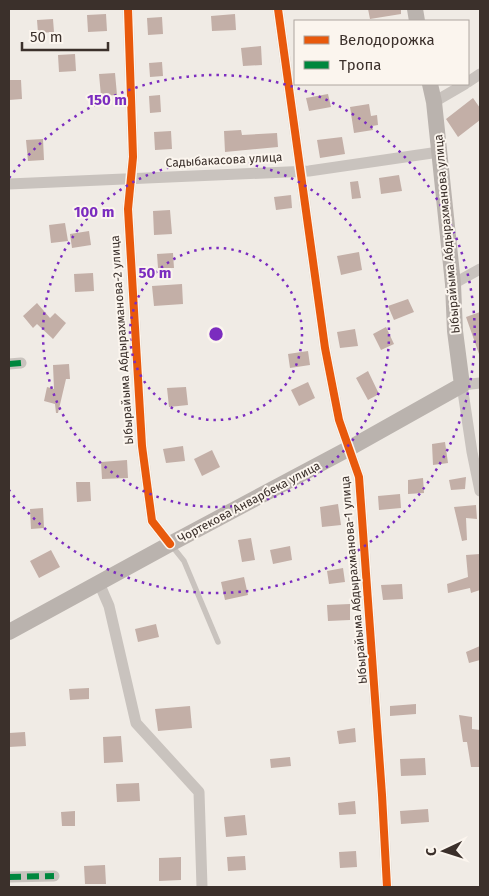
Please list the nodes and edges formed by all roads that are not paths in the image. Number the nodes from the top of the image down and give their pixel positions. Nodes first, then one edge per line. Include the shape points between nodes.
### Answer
1 (128, 9) edge
2 (278, 9) edge
3 (480, 74) edge
4 (469, 81) edge
5 (430, 85) edge
6 (463, 85) edge
7 (434, 102) junction
8 (439, 152) junction
9 (301, 170) junction
10 (131, 179) junction
11 (9, 184) edge
12 (480, 269) edge
13 (454, 284) junction
14 (21, 363) dead end
15 (9, 364) edge
16 (480, 383) edge
17 (462, 385) junction
18 (348, 449) junction
19 (476, 453) edge
20 (480, 491) edge
21 (170, 544) junction
22 (99, 583) junction
23 (9, 632) edge
24 (218, 642) dead end
25 (54, 876) dead end
26 (9, 877) edge
27 (202, 887) edge
28 (387, 887) edge

1 - 10 street, Ыбырайыма Абдырахманова-2 улица
2 - 9 street, Ыбырайыма Абдырахманова-1 улица
3 - 4 street
5 - 7 street, Ыбырайыма Абдырахманова улица
6 - 7 street
7 - 8 street, Ыбырайыма Абдырахманова улица
8 - 9 street, Садыбакасова улица
8 - 13 street, Ыбырайыма Абдырахманова улица
9 - 10 street, Садыбакасова улица
9 - 18 street, Ыбырайыма Абдырахманова-1 улица via 325,348
10 - 11 street, Садыбакасова улица
10 - 21 street, Ыбырайыма Абдырахманова-2 улица via 128,209 142,446 152,521
12 - 13 street
13 - 17 street, Ыбырайыма Абдырахманова улица via 455,331
14 - 15 street
16 - 17 street
17 - 18 street, Чортекова Анварбека улица
17 - 19 street
18 - 21 street, Чортекова Анварбека улица
18 - 28 street, Ыбырайыма Абдырахманова-1 улица via 359,477
19 - 20 street
21 - 22 street, Чортекова Анварбека улица
21 - 24 lane via 184,561
22 - 23 street, Чортекова Анварбека улица
22 - 27 street via 109,606 136,723 199,792
25 - 26 street

